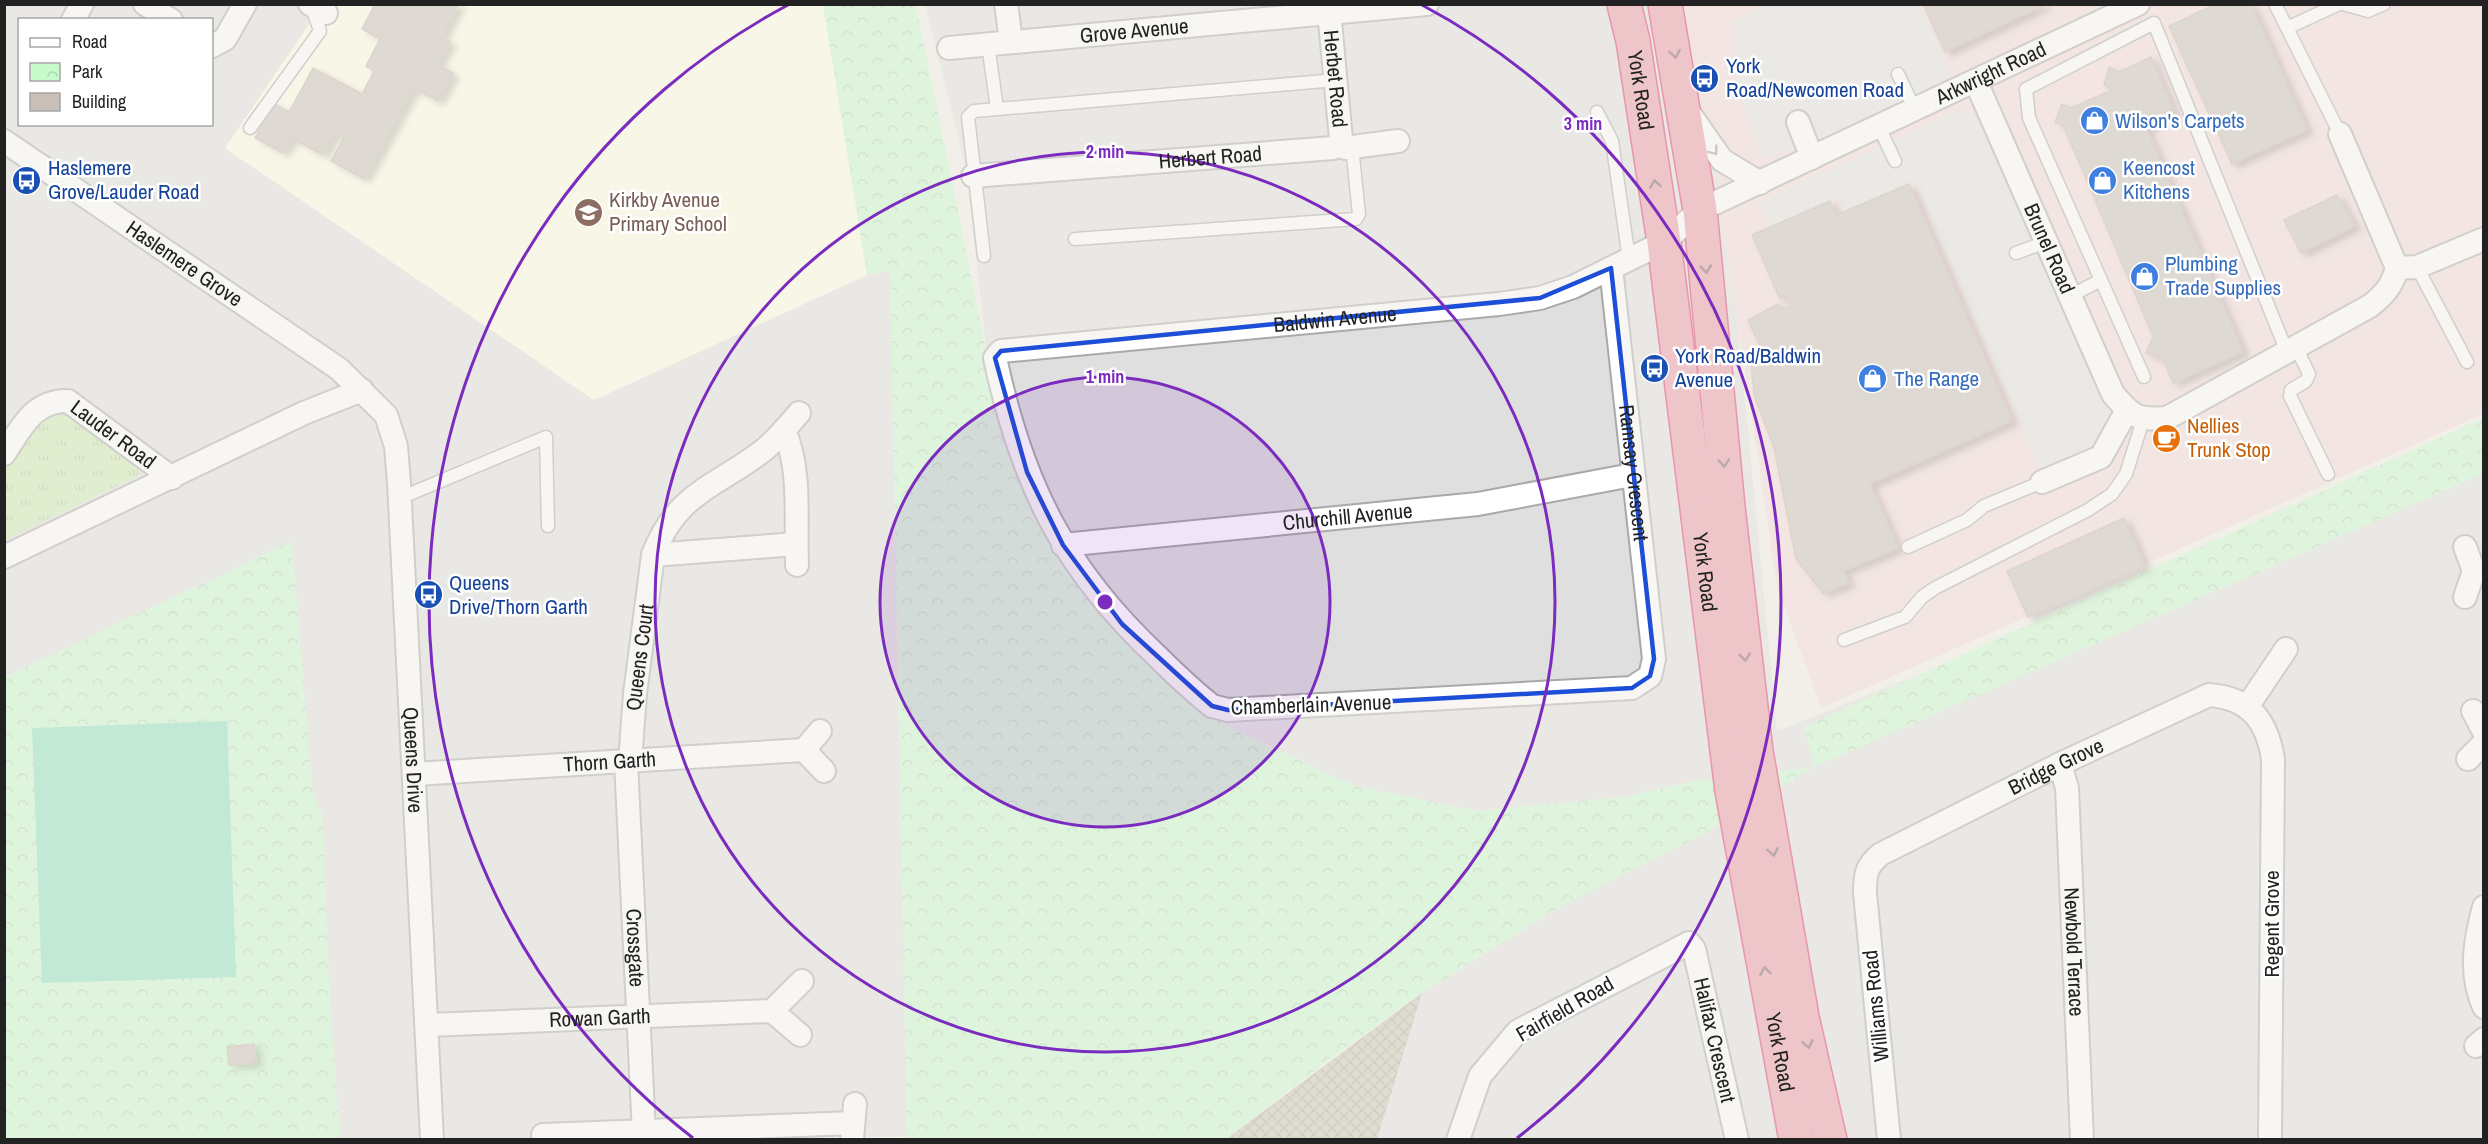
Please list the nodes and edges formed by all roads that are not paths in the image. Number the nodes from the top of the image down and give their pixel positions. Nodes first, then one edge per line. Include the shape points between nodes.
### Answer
1 (82, 4) edge
2 (145, 4) edge
3 (245, 4) edge
4 (1006, 4) edge
5 (1427, 4) edge
6 (1624, 4) edge
7 (1665, 4) edge
8 (2141, 4) edge
9 (2276, 4) edge
10 (2341, 4) edge
11 (2384, 4) edge
12 (316, 8) edge
13 (1329, 11) junction
14 (74, 18) edge
15 (168, 18) edge
16 (2154, 23) junction
17 (2287, 28) junction
18 (1011, 41) junction
19 (988, 44) junction
20 (213, 45) edge
21 (949, 48) dead end
22 (1898, 74) dead end
23 (1336, 80) junction
24 (1976, 82) junction
25 (1683, 104) junction
26 (998, 109) junction
27 (1915, 110) junction
28 (1597, 112) dead end
29 (1798, 122) dead end
30 (1879, 127) junction
31 (250, 129) dead end
32 (2340, 134) joint
33 (4, 141) edge
34 (1398, 141) dead end
35 (1346, 146) junction
36 (1812, 158) junction
37 (1895, 161) dead end
38 (973, 176) junction
39 (1760, 183) junction
40 (1700, 210) junction
41 (2484, 238) edge
42 (1075, 239) dead end
43 (1664, 242) junction
44 (2046, 242) junction
45 (2016, 253) dead end
46 (984, 256) dead end
47 (1620, 263) junction
48 (2407, 268) junction
49 (2101, 280) junction
50 (2070, 296) junction
51 (2291, 349) junction
52 (996, 354) joint
53 (2467, 362) dead end
54 (2144, 377) dead end
55 (362, 390) junction
56 (799, 414) dead end
57 (2135, 415) junction
58 (784, 430) junction
59 (4, 454) edge
60 (2328, 474) dead end
61 (1632, 475) junction
62 (172, 477) junction
63 (2042, 482) joint
64 (400, 498) junction
65 (549, 526) dead end
66 (1063, 545) junction
67 (1908, 547) dead end
68 (2465, 547) dead end
69 (653, 555) junction
70 (4, 556) edge
71 (2479, 570) edge
72 (2465, 597) dead end
73 (1845, 640) dead end
74 (2286, 649) dead end
75 (1650, 676) joint
76 (2251, 710) junction
77 (2473, 711) dead end
78 (820, 731) dead end
79 (2484, 732) edge
80 (804, 750) junction
81 (1742, 758) junction
82 (628, 762) junction
83 (2060, 764) junction
84 (824, 771) dead end
85 (415, 774) junction
86 (1749, 802) junction
87 (1865, 872) joint
88 (2484, 907) edge
89 (1689, 944) joint
90 (802, 981) dead end
91 (2484, 1006) edge
92 (772, 1011) junction
93 (639, 1017) junction
94 (428, 1025) junction
95 (800, 1035) dead end
96 (853, 1122) edge
97 (645, 1133) junction
98 (543, 1136) dead end
99 (432, 1140) edge
100 (1458, 1140) edge
101 (1737, 1140) edge
102 (1796, 1140) edge
103 (1830, 1140) edge
104 (1889, 1140) edge
105 (2082, 1140) edge
106 (2270, 1140) edge

1 - 14 street
2 - 15 street
3 - 20 street via 225,39
4 - 18 street
5 - 13 street, Grove Avenue
43 -> 6 highway, York Road
7 -> 25 highway, York Road
8 - 16 lane
8 - 24 street, Arkwright Road
9 - 17 lane
10 - 11 lane via 2368,11
10 - 17 lane
12 - 31 lane via 320,31
13 - 18 street, Grove Avenue
13 - 23 street, Herbet Road
16 - 49 lane via 2026,89 2029,118
16 - 51 lane
17 - 32 lane
18 - 19 street, Grove Avenue
19 - 21 street, Grove Avenue
19 - 26 lane
22 - 27 lane
23 - 26 lane
23 - 35 street, Herbet Road via 1341,139
24 - 27 street, Arkwright Road
24 - 44 street, Brunel Road
25 -> 39 street via 1722,160
25 - 40 highway, York Road
26 - 38 lane via 974,111 968,117
27 - 30 street, Arkwright Road
28 - 47 lane via 1612,141
29 - 36 street
30 - 36 street, Arkwright Road
30 - 37 lane
32 - 48 street
33 - 55 street, Haslemere Grove via 339,369
34 - 35 street, Herbert Road
35 - 38 street, Herbert Road
35 - 42 lane via 1359,214 1356,219
36 - 39 street, Arkwright Road
38 - 46 lane
39 - 40 street, Arkwright Road
40 - 43 street, Arkwright Road
40 -> 81 highway, York Road via 1728,507
41 - 48 street
43 - 47 street, Baldwin Avenue
43 - 81 highway, York Road
44 - 45 lane
44 - 50 street, Brunel Road
47 - 52 street, Baldwin Avenue via 1540,298 1499,304
47 - 61 street, Ramsay Crescent
48 - 51 street via 2386,294 2370,306
48 - 53 lane
49 - 50 lane
49 - 54 lane
50 - 57 street, Brunel Road via 2113,394
51 - 57 street via 2167,418
51 - 60 lane via 2309,374 2290,396
52 - 66 street, Chamberlain Avenue via 1010,421 1027,472
55 - 62 street, Lauder Road via 304,413
55 - 64 street, Queens Drive via 386,415 396,446
56 - 58 street, Queens Court
57 - 63 street via 2101,457
57 - 73 lane via 2126,474 2112,494 1935,588 1905,617
58 - 69 street, Queens Court via 764,450 680,508 660,536
58 - 69 street via 795,468 797,554
59 - 62 street, Lauder Road via 33,412 54,401 68,401
61 - 66 street, Churchill Avenue via 1478,504
61 - 75 street, Ramsay Crescent via 1654,660
62 - 70 street, Lauder Road
63 - 67 lane via 1984,506 1967,520
64 - 65 lane via 546,437
64 - 85 street, Queens Drive
66 - 75 street, Chamberlain Avenue via 1122,624 1198,695 1212,706 1228,710 1632,688
68 - 71 street
69 - 82 street, Queens Court
71 - 72 street
74 - 76 street
76 - 83 street, Bridge Grove via 2223,696 2209,695
76 - 106 street, Regent Grove via 2265,726 2273,759
77 - 79 street
78 - 80 street
80 - 82 street, Thorn Garth
80 - 84 street
81 - 86 highway, York Road
82 - 85 street, Thorn Garth
82 - 93 street, Crossgate
83 - 87 street, Bridge Grove via 1881,854
83 - 105 street, Newbold Terrace via 2067,788
85 - 94 street, Queens Drive
102 -> 86 highway, York Road
86 -> 103 highway, York Road
87 - 104 street, Williams Road
88 - 91 street via 2474,967
89 - 100 street, Fairfield Road via 1518,1031 1480,1076
89 - 101 street, Halifax Crescent via 1694,949
90 - 92 street
92 - 93 street, Rowan Garth
92 - 95 street
93 - 94 street, Rowan Garth
93 - 97 street, Crossgate
94 - 99 street, Queens Drive
96 - 97 street
97 - 98 street

